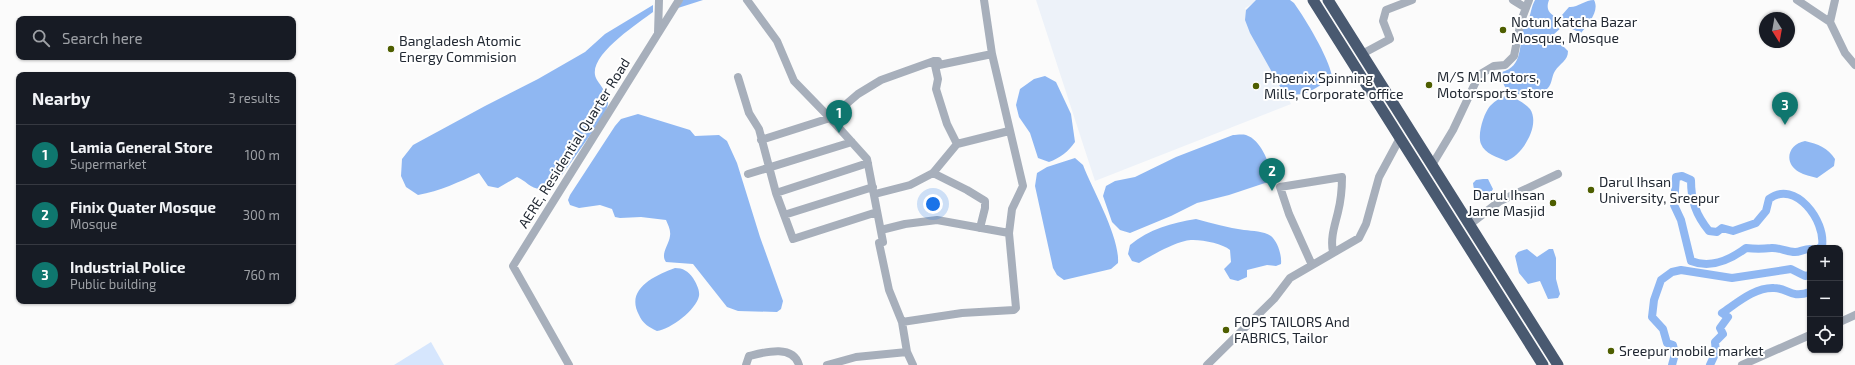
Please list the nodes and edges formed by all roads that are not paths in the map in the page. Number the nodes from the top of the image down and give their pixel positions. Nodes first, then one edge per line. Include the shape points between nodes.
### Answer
1 (678, 0) edge
2 (747, 0) edge
3 (984, 0) edge
4 (1313, 0) edge
5 (1328, 0) edge
6 (1412, 0) edge
7 (1514, 0) edge
8 (1529, 0) edge
9 (1797, 0) edge
10 (1835, 0) edge
11 (660, 1) edge
12 (1526, 8) junction
13 (1830, 22) junction
14 (658, 34) junction
15 (992, 54) junction
16 (1362, 54) junction
17 (934, 61) junction
18 (1855, 65) edge
19 (738, 77) dead end
20 (830, 118) junction
21 (1010, 131) junction
22 (1400, 138) junction
23 (761, 140) junction
24 (852, 142) junction
25 (957, 144) junction
26 (868, 163) junction
27 (1432, 165) junction
28 (768, 168) junction
29 (934, 173) junction
30 (748, 174) dead end
31 (1558, 174) dead end
32 (874, 191) junction
33 (776, 193) junction
34 (877, 212) junction
35 (784, 214) junction
36 (1469, 225) junction
37 (980, 228) junction
38 (881, 230) junction
39 (1010, 233) junction
40 (1334, 252) junction
41 (1312, 265) junction
42 (1855, 315) edge
43 (1843, 321) edge
44 (902, 322) junction
45 (1807, 336) edge
46 (907, 352) junction
47 (570, 365) edge
48 (746, 365) edge
49 (799, 365) edge
50 (827, 365) edge
51 (913, 365) edge
52 (1207, 365) edge
53 (1543, 365) edge
54 (1558, 365) edge
55 (1742, 365) edge

1 - 14 street, AERE, Residential Quarter Road
2 - 20 street via 777,41 794,81
3 - 15 street
4 - 22 highway
5 - 16 highway
6 - 16 street via 1386,10 1383,21 1390,39
7 - 12 street
8 - 12 street
9 - 13 street
10 - 13 street
11 - 14 street
12 - 27 street via 1514,56 1506,65 1494,66 1479,75 1453,130
13 - 18 street via 1844,53
14 - 47 street, AERE, Residential Quarter Road via 513,266
15 - 17 street via 939,64 938,61
15 - 21 street
16 - 27 highway
17 - 20 street via 881,80 858,94
17 - 25 street via 938,79 936,89 947,124
19 - 23 street via 749,114 759,130
20 - 23 street
20 - 24 street
21 - 25 street
21 - 39 street via 1023,186 1012,209
22 - 40 street via 1379,177 1366,224 1359,238
22 - 53 highway
23 - 28 street
24 - 26 street
24 - 28 street
25 - 29 street
26 - 32 street
26 - 33 street
27 - 36 highway
28 - 30 street
28 - 33 street
29 - 32 street via 910,185
29 - 37 street via 985,201
31 - 36 street via 1500,201
32 - 34 street
32 - 35 street
33 - 35 street
34 - 35 street via 793,239
34 - 38 street
36 - 54 highway
37 - 38 street via 937,220
37 - 39 street
38 - 44 street via 883,242 879,243 882,262 889,290
39 - 44 street via 1016,308 1014,310 962,313
40 - 41 street
40 - 41 street via 1332,246 1341,201 1342,177 1280,187
41 - 52 street via 1290,278 1274,299
42 - 43 street
44 - 46 street
45 - 55 street
46 - 50 street via 856,357
46 - 51 street
48 - 49 street via 749,356 763,352 786,351 797,359

